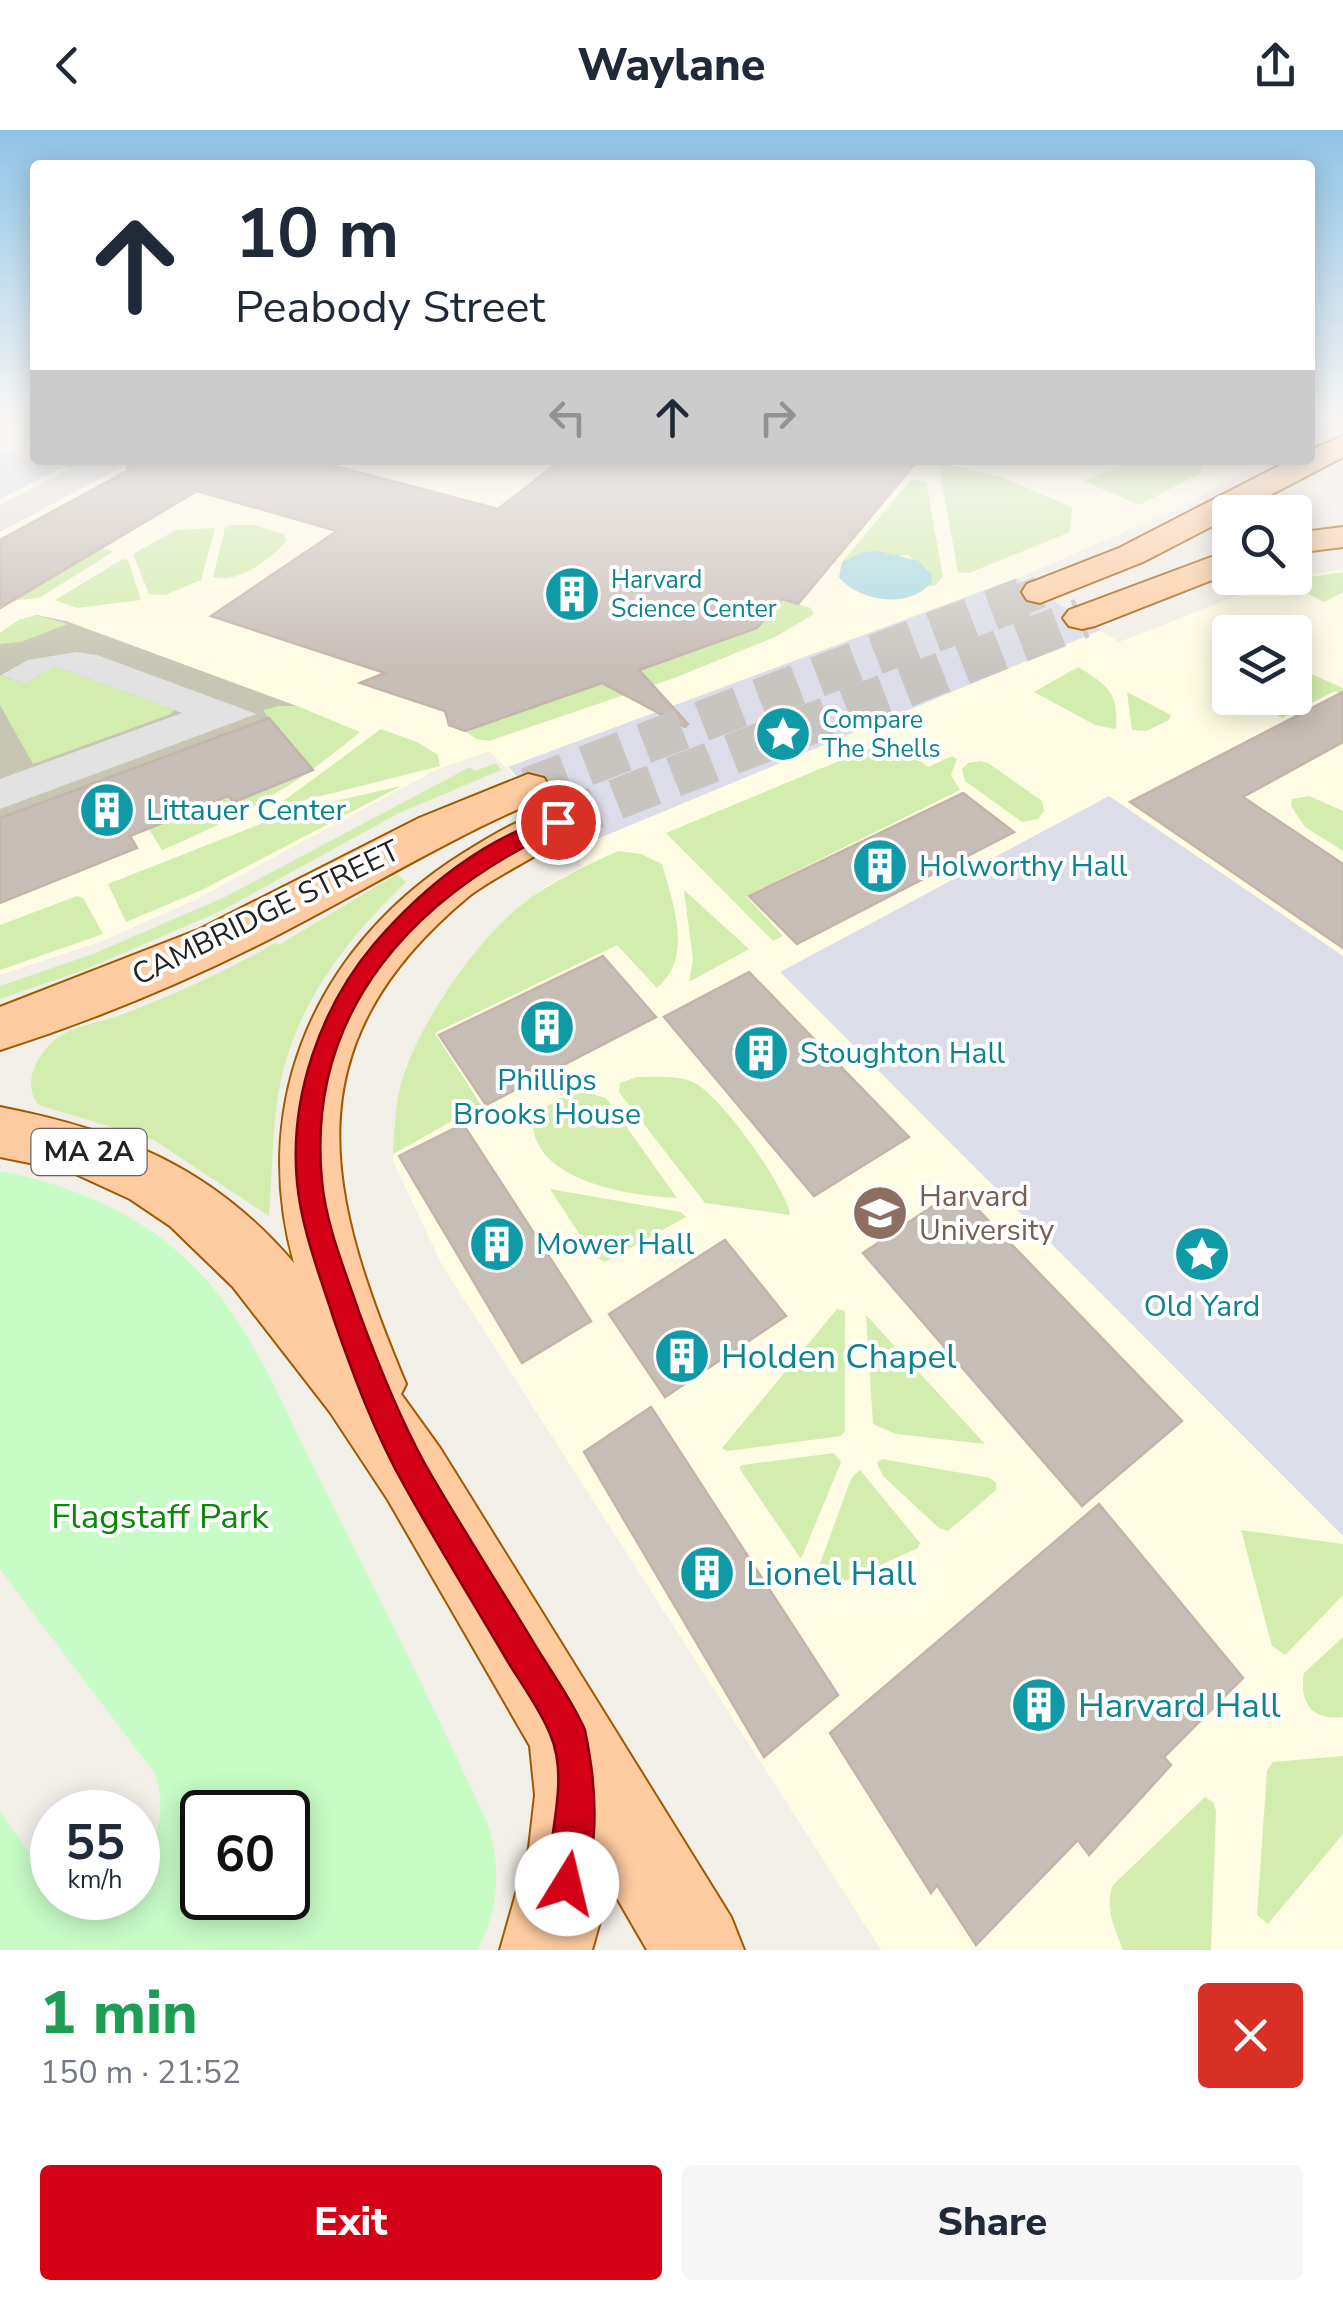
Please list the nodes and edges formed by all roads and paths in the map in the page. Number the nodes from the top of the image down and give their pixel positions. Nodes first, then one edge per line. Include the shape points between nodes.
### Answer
1 (1235, 501) edge
2 (1343, 537) edge
3 (1312, 541) edge
4 (1212, 551) edge
5 (1212, 569) edge
6 (1040, 592) tunnel mouth
7 (0, 1029) edge
8 (0, 1132) edge
9 (414, 1474) junction
10 (568, 1730) junction
11 (546, 1950) edge
12 (698, 1950) edge

1 - 6 main road
2 - 3 main road
4 - 5 main road via 1082,618
7 - 9 main road, CAMBRIDGE STREET via 177,961 449,822 542,805 391,937 345,1006 313,1094 310,1184 323,1245 368,1377
8 - 9 main road, MA 2A via 102,1156 151,1180 215,1226 275,1288
9 - 10 main road, MA 2A
10 - 11 main road via 577,1778 576,1831
10 - 12 main road, MA 2A

